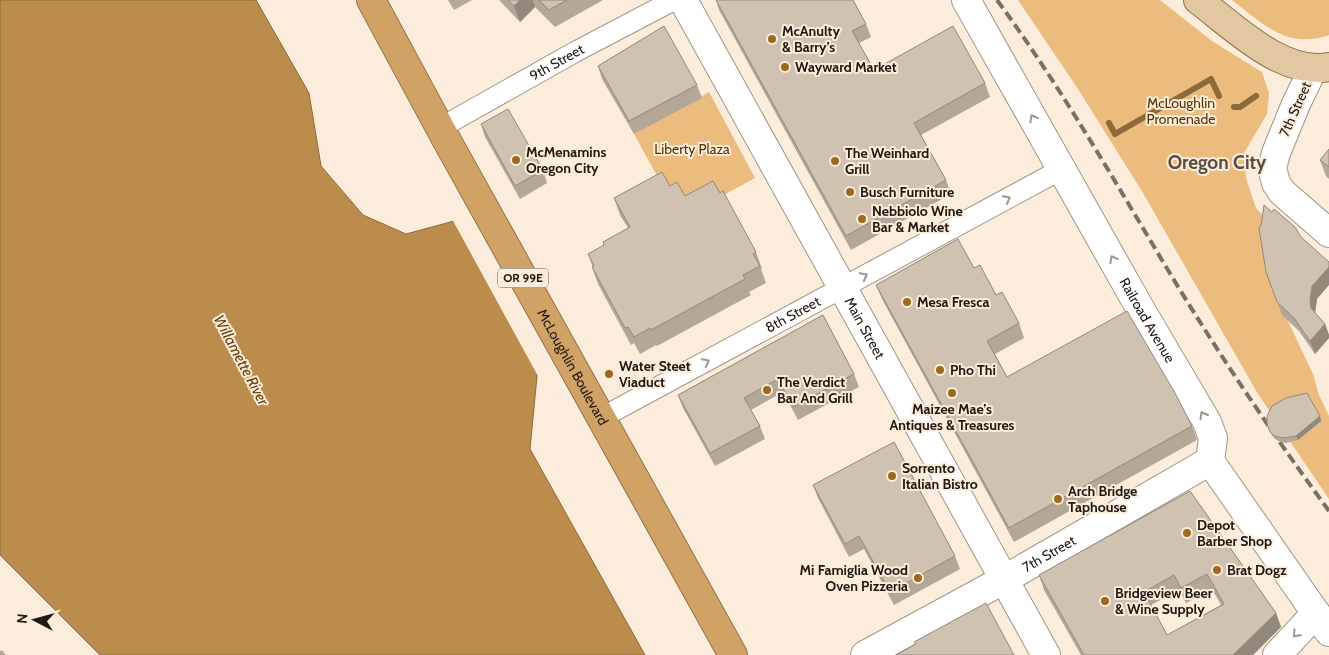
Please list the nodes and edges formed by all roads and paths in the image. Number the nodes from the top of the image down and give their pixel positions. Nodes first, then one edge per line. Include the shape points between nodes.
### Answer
1 (371, 0) edge
2 (674, 0) edge
3 (683, 0) edge
4 (966, 0) edge
5 (1198, 0) edge
6 (1321, 68) edge
7 (443, 134) junction
8 (1062, 169) junction
9 (1329, 232) edge
10 (843, 288) junction
11 (601, 418) junction
12 (1210, 461) junction
13 (1004, 579) junction
14 (1322, 622) edge
15 (875, 649) edge
16 (733, 655) edge
17 (1046, 655) edge
18 (1277, 655) edge

1 - 7 highway, McLoughlin Boulevard / OR 99E
2 - 7 street, 9th Street via 575,52
3 - 10 main road, Main Street
8 -> 4 main road, Railroad Avenue
5 - 6 main road via 1256,45 1291,63
6 - 9 main road, 7th Street via 1296,104 1274,161 1273,174 1282,192
7 - 11 highway, McLoughlin Boulevard / OR 99E
10 -> 8 street, 8th Street
12 -> 8 main road, Railroad Avenue via 1213,438 1207,422
11 -> 10 street, 8th Street
10 - 13 main road, Main Street
11 - 16 highway, McLoughlin Boulevard / OR 99E
12 - 13 main road, 7th Street
12 - 14 main road
13 - 15 main road, 7th Street
13 - 17 main road, Main Street
14 -> 18 main road

